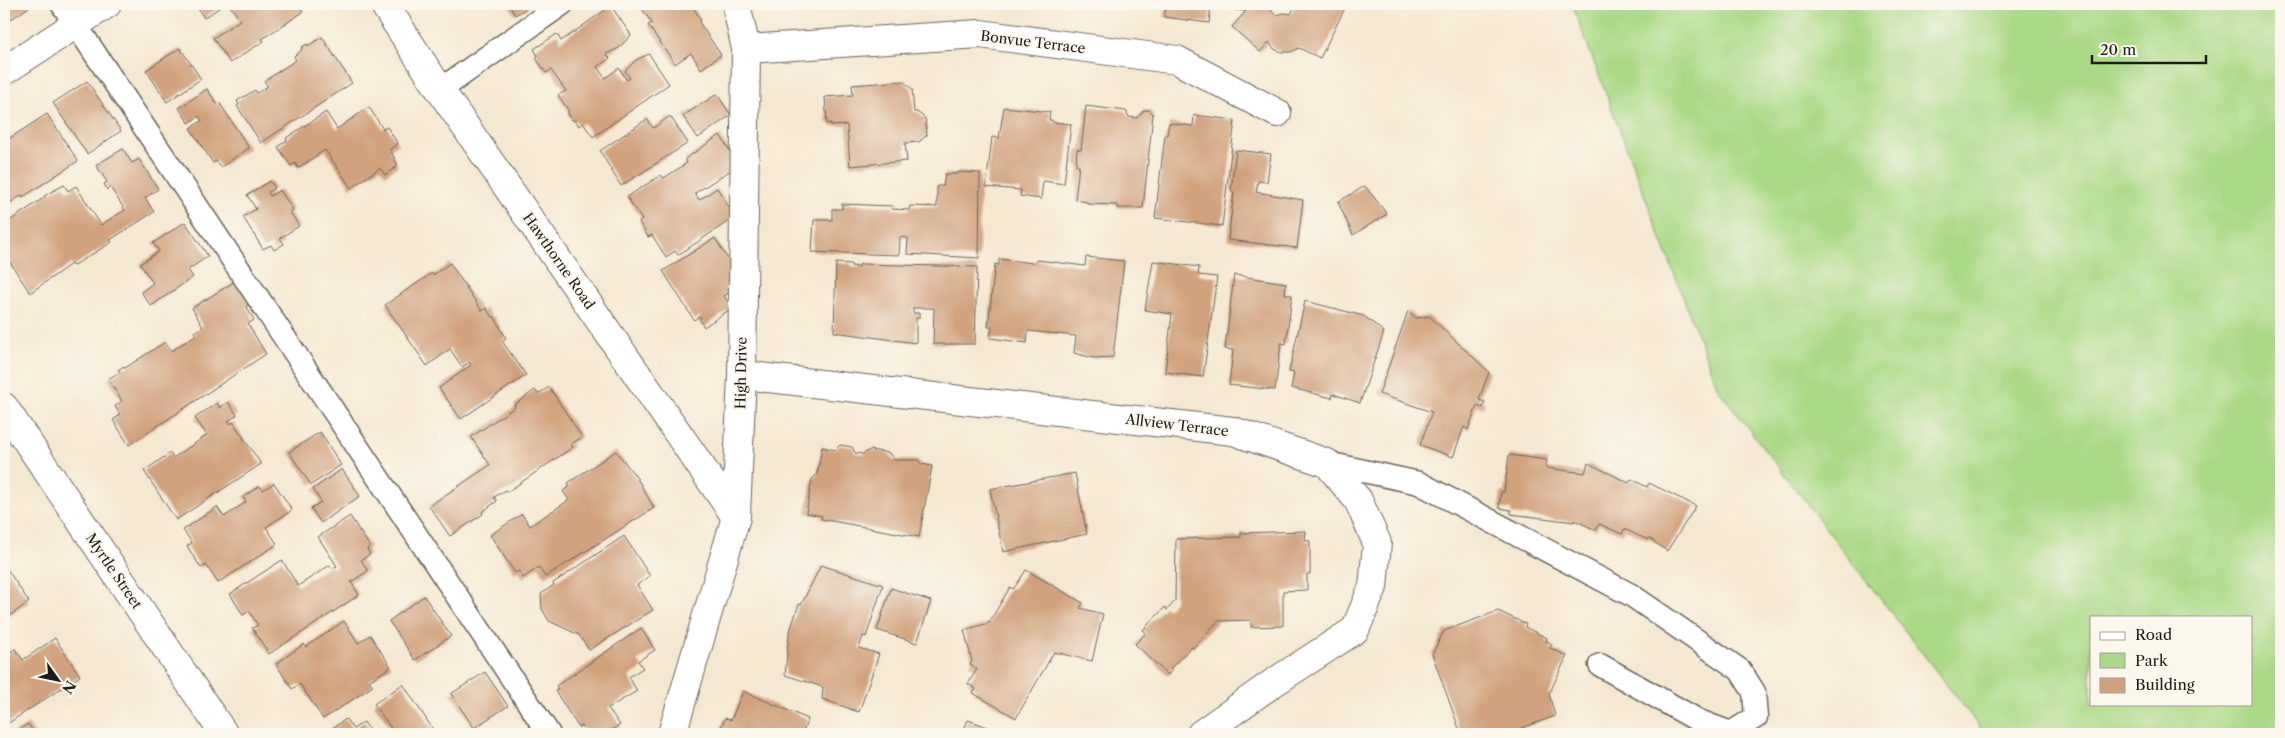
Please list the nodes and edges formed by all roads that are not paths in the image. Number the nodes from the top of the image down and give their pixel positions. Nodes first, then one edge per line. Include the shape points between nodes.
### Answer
1 (107, 4) edge
2 (384, 4) edge
3 (562, 4) edge
4 (736, 4) edge
5 (69, 14) edge
6 (746, 49) junction
7 (4, 71) edge
8 (440, 90) junction
9 (1277, 113) dead end
10 (742, 375) junction
11 (4, 407) edge
12 (1327, 463) junction
13 (736, 517) junction
14 (1600, 665) dead end
15 (224, 734) edge
16 (549, 734) edge
17 (672, 734) edge
18 (1200, 734) edge

1 - 5 street
2 - 8 street, Hawthorne Road
3 - 8 lane
4 - 6 street, High Drive
5 - 7 street
5 - 16 lane
6 - 9 street, Bonvue Terrace via 980,34 1178,60
6 - 10 street, High Drive
8 - 13 street, Hawthorne Road
10 - 12 street, Allview Terrace via 1233,431
10 - 13 street, High Drive
11 - 15 street, Myrtle Street
12 - 14 lane via 1419,483 1631,596 1740,670 1754,692 1756,717 1731,733 1699,720
12 - 18 street via 1358,500 1377,543 1373,587 1355,630
13 - 17 street, High Drive

